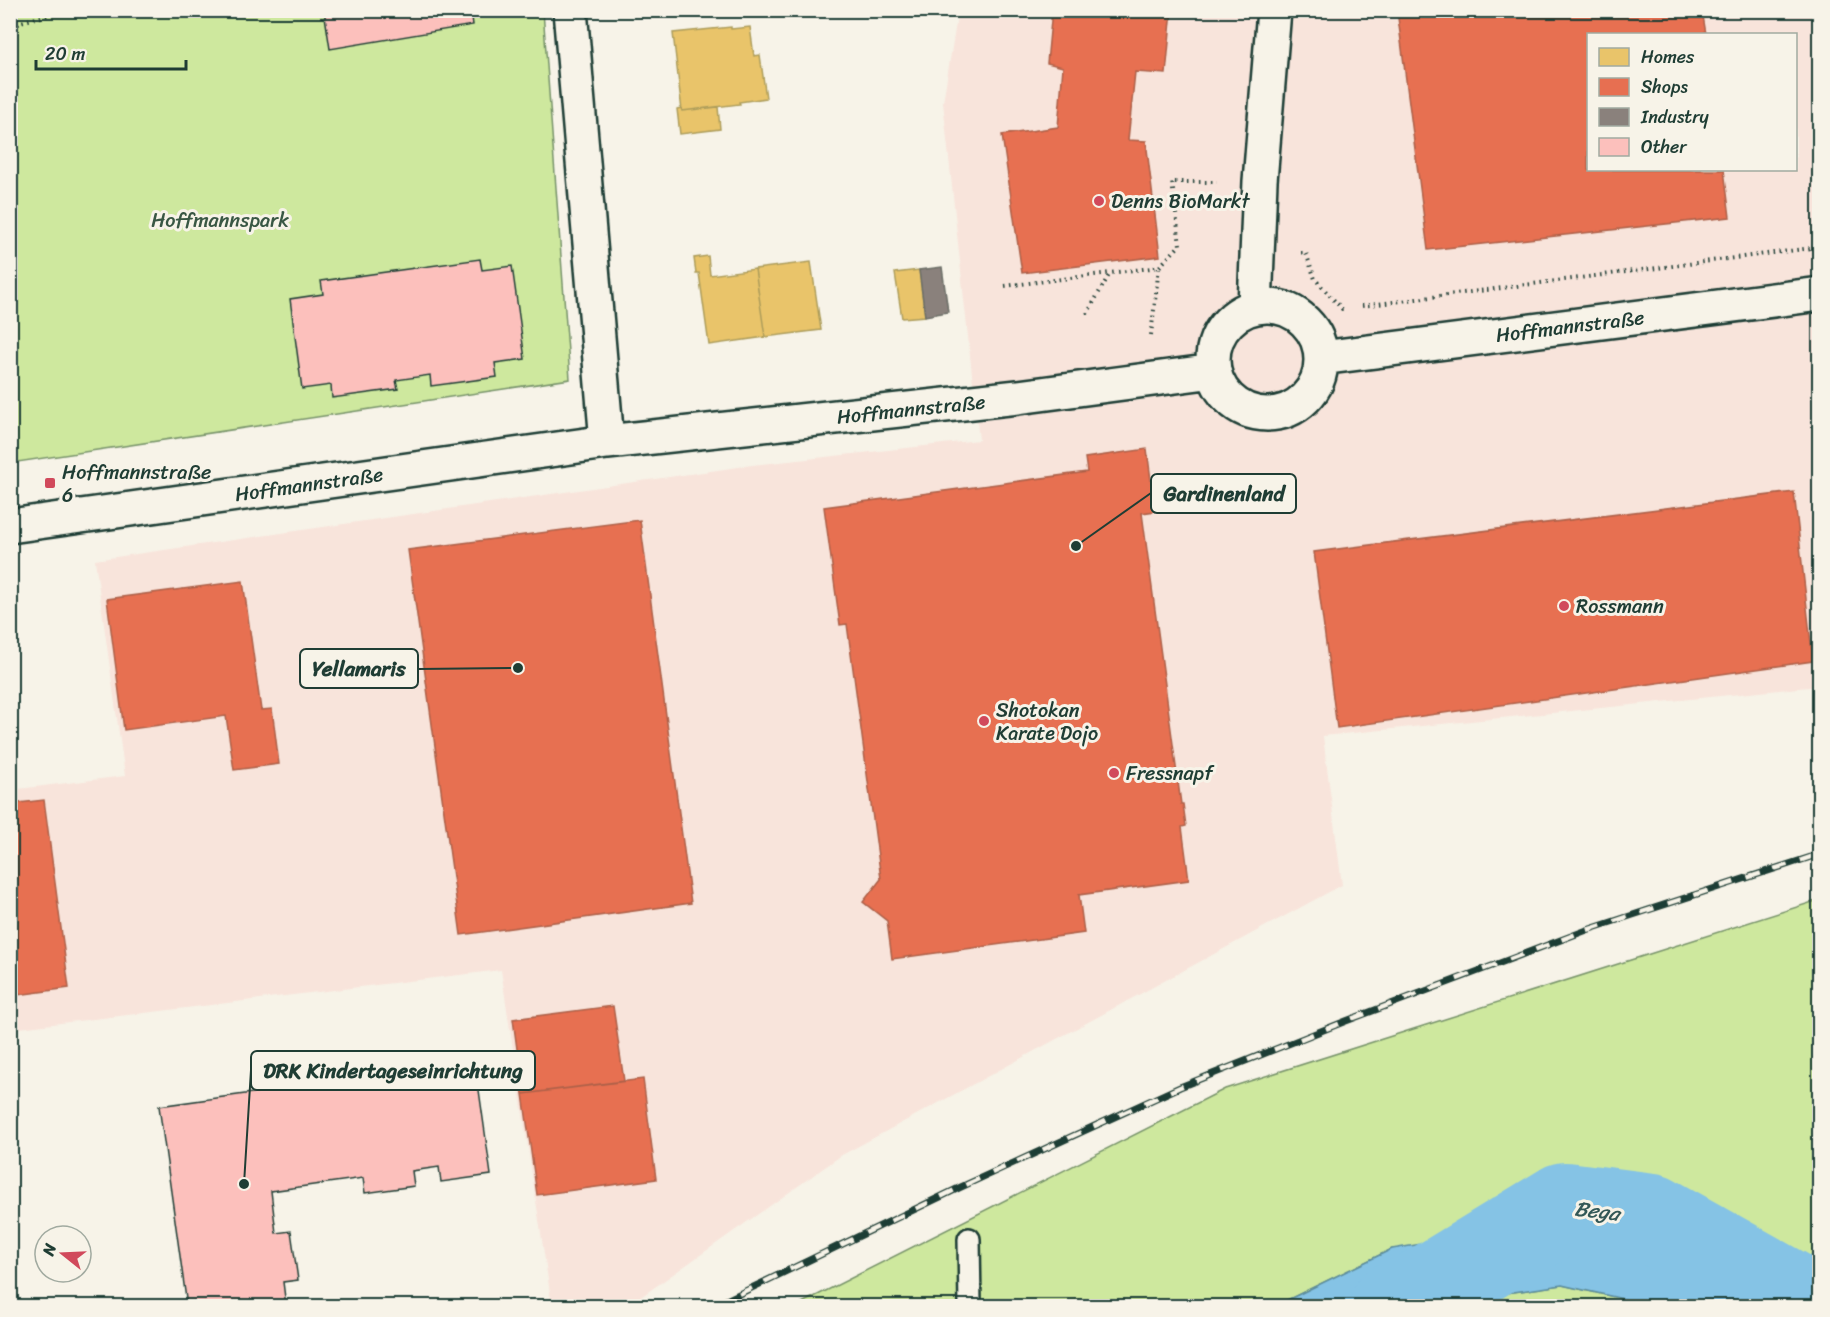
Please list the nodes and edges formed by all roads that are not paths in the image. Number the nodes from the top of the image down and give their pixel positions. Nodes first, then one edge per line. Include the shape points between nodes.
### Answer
1 (570, 10) edge
2 (1274, 10) edge
3 (1820, 294) edge
4 (1256, 307) junction
5 (1321, 358) junction
6 (1214, 371) junction
7 (607, 442) junction
8 (10, 526) edge
9 (969, 1239) dead end
10 (970, 1306) edge

1 - 7 street
2 - 4 street via 1260,181
3 - 5 street, Hoffmannstraße
4 - 5 street via 1279,306 1300,317 1316,335
4 - 6 street via 1236,315 1221,330 1214,350
5 - 6 street via 1319,377 1309,395 1295,407 1277,413 1258,414 1240,407 1224,392
6 - 7 street, Hoffmannstraße via 1018,397
7 - 8 street, Hoffmannstraße
9 - 10 lane

